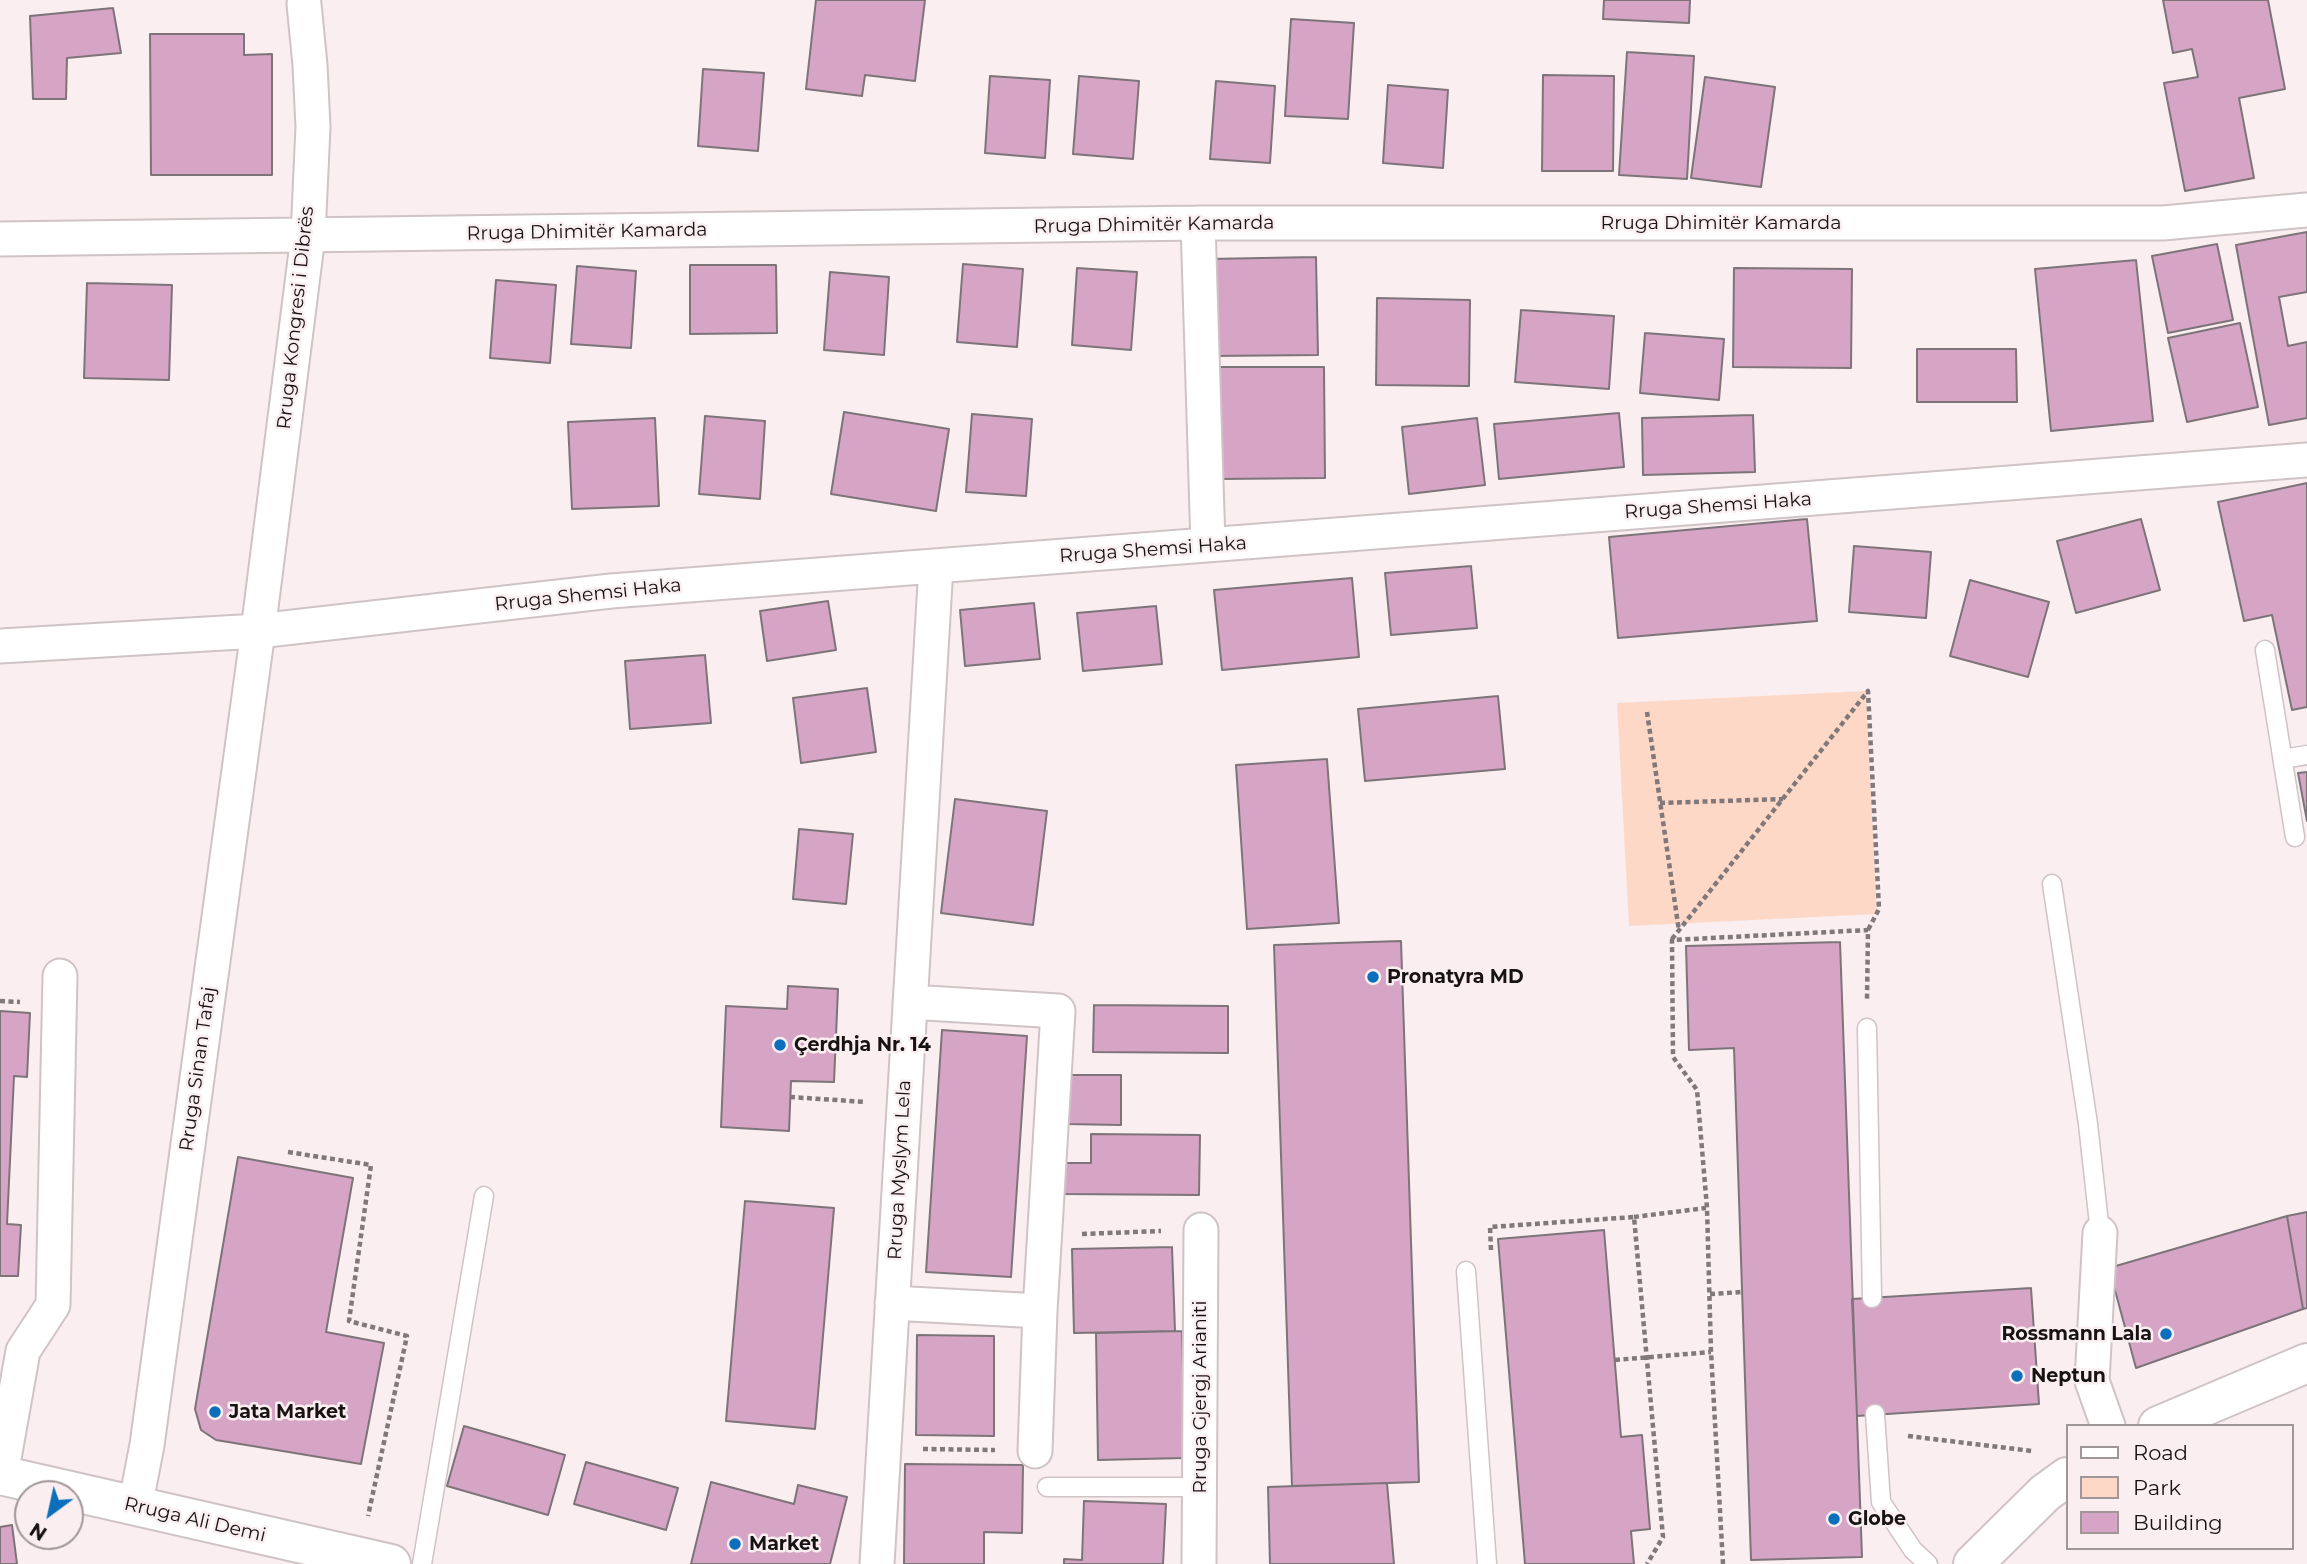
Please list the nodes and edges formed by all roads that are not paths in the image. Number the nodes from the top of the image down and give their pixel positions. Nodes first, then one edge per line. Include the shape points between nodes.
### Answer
1 (304, 4) dead end
2 (2307, 210) edge
3 (1198, 223) junction
4 (308, 236) junction
5 (0, 239) edge
6 (2307, 460) edge
7 (1208, 545) junction
8 (936, 566) junction
9 (258, 631) junction
10 (0, 646) edge
11 (2265, 650) dead end
12 (2307, 755) edge
13 (2283, 759) junction
14 (2295, 837) dead end
15 (2052, 884) dead end
16 (60, 976) dead end
17 (910, 1002) junction
18 (1867, 1028) road end
19 (484, 1196) dead end
20 (1200, 1230) road end
21 (2100, 1233) joint
22 (1466, 1271) dead end
23 (1871, 1298) dead end
24 (892, 1303) junction
25 (1040, 1311) junction
26 (2307, 1363) edge
27 (1875, 1414) dead end
28 (2107, 1424) edge
29 (2163, 1424) edge
30 (1035, 1451) road end
31 (2054, 1465) edge
32 (0, 1475) edge
33 (1047, 1487) dead end
34 (1200, 1487) junction
35 (135, 1507) junction
36 (375, 1560) edge
37 (422, 1564) edge
38 (877, 1564) edge
39 (1199, 1564) edge
40 (1487, 1564) edge
41 (1928, 1564) edge
42 (1973, 1564) edge

1 - 4 street, Rruga Kongresi i Dibrës via 313,127
2 - 3 street, Rruga Dhimitër Kamarda via 2162,223
3 - 4 street, Rruga Dhimitër Kamarda
3 - 7 street
4 - 5 street, Rruga Dhimitër Kamarda
4 - 9 street, Rruga Kongresi i Dibrës
6 - 7 street, Rruga Shemsi Haka
7 - 8 street, Rruga Shemsi Haka
8 - 9 street, Rruga Shemsi Haka via 611,591
8 - 17 street, Rruga Myslym Lela
9 - 10 street, Rruga Shemsi Haka
9 - 35 street, Rruga Sinan Tafaj
11 - 13 lane
12 - 13 lane
13 - 14 lane
15 - 21 lane
16 - 32 street via 53,1305 23,1351
17 - 24 street, Rruga Myslym Lela
17 - 25 street via 1058,1011
18 - 23 lane
19 - 37 lane
20 - 34 street, Rruga Gjergj Arianiti
21 - 28 street via 2092,1381
22 - 40 lane
24 - 25 street
24 - 38 street, Rruga Myslym Lela
25 - 30 street
26 - 29 main road
27 - 41 lane via 1881,1502
31 - 42 main road via 2045,1493
32 - 35 main road, Rruga Ali Demi
33 - 34 lane
34 - 39 street, Rruga Gjergj Arianiti
35 - 36 main road, Rruga Ali Demi

